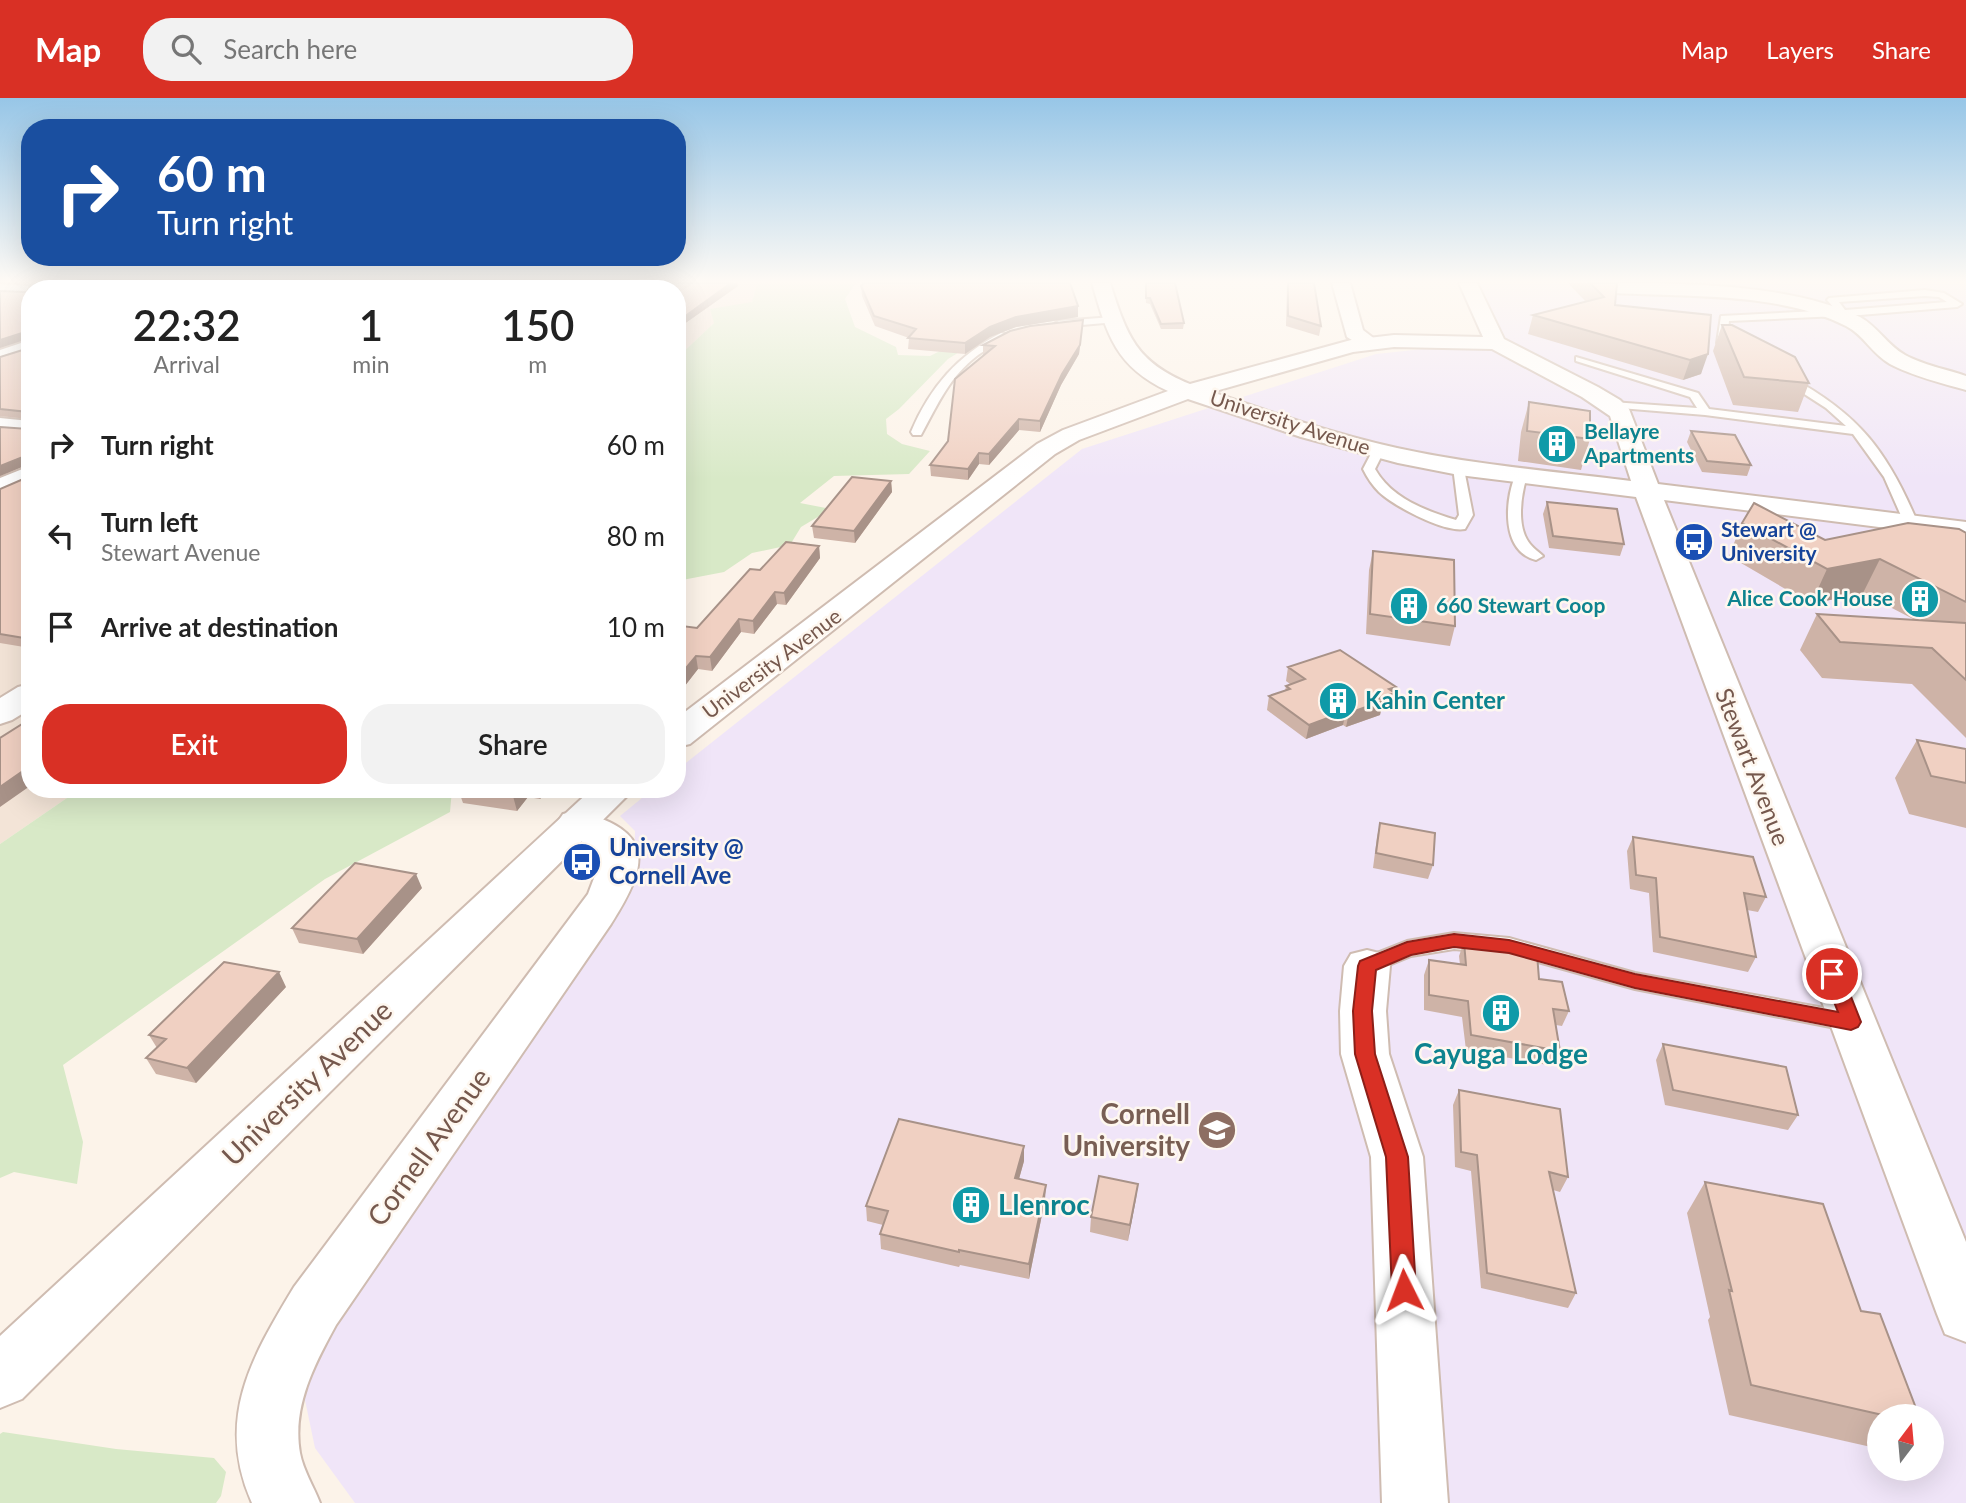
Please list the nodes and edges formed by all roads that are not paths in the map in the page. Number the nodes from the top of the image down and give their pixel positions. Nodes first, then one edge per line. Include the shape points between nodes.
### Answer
1 (21, 349) edge
2 (978, 349) edge
3 (1126, 349) edge
4 (1349, 349) edge
5 (1506, 349) edge
6 (1730, 349) edge
7 (1882, 349) edge
8 (0, 357) edge
9 (1580, 359) edge
10 (1745, 359) edge
11 (1780, 376) edge
12 (1966, 383) edge
13 (1191, 391) junction
14 (1612, 405) junction
15 (1245, 411) junction
16 (1705, 412) junction
17 (1100, 424) junction
18 (0, 425) edge
19 (21, 427) edge
20 (1859, 431) junction
21 (917, 432) dead end
22 (1378, 451) junction
23 (1459, 467) junction
24 (1521, 476) junction
25 (21, 478) edge
26 (0, 488) edge
27 (1649, 492) junction
28 (1911, 524) junction
29 (1966, 530) edge
30 (1536, 556) dead end
31 (0, 676) edge
32 (21, 680) edge
33 (21, 700) edge
34 (0, 713) edge
35 (686, 729) edge
36 (605, 798) edge
37 (577, 823) junction
38 (1367, 966) joint
39 (1851, 1022) junction
40 (1966, 1314) edge
41 (0, 1378) edge
42 (287, 1503) edge
43 (1415, 1503) edge

1 - 8 street
2 - 21 lane via 932,396
3 - 13 street via 1144,369
4 - 13 street
5 - 14 street
6 - 10 lane
7 - 12 street via 1898,359
9 - 16 lane via 1694,395
11 - 20 lane via 1816,394
13 - 15 street, University Avenue
13 - 17 street, University Avenue
14 - 16 lane
14 - 27 street, Stewart Avenue via 1624,423
15 - 17 street via 1183,406
15 - 22 street, University Avenue
16 - 20 lane
17 - 35 street, University Avenue via 1046,449
18 - 19 street
20 - 28 lane via 1884,462
22 - 23 street, University Avenue
22 - 23 lane via 1369,469 1384,491 1427,515 1460,526 1466,515
23 - 24 street, University Avenue
24 - 27 street, University Avenue
24 - 30 lane via 1514,498 1517,524 1523,545
25 - 26 street
27 - 28 street, University Avenue
27 - 39 street, Stewart Avenue
28 - 29 street, University Avenue
31 - 32 street
33 - 34 street
36 - 37 street, University Avenue
37 - 41 street, University Avenue
37 - 42 street, Cornell Avenue via 612,839 620,855 610,890 315,1306 289,1350 272,1395 267,1427 269,1468
38 - 39 lane via 1407,949 1454,941 1509,946 1635,981
38 - 43 street via 1365,1054 1397,1157
39 - 40 street, Stewart Avenue

